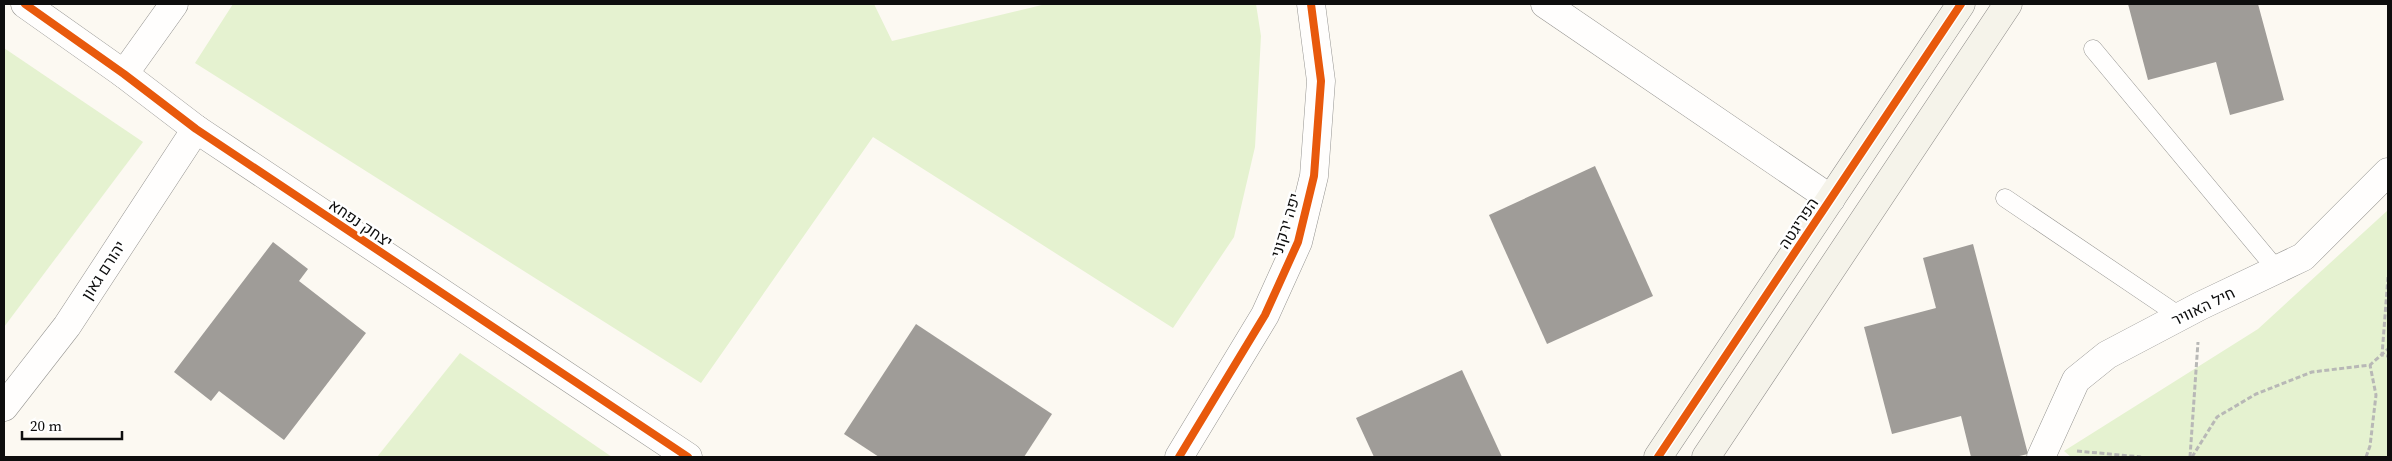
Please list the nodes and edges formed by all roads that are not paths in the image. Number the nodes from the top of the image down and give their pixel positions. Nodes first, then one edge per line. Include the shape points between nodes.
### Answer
1 (25, 4) edge
2 (174, 4) edge
3 (1311, 4) edge
4 (1546, 4) edge
5 (1961, 4) edge
6 (2008, 4) edge
7 (2093, 49) dead end
8 (124, 74) junction
9 (196, 129) junction
10 (2388, 172) edge
11 (2005, 198) dead end
12 (1831, 199) junction
13 (2277, 270) junction
14 (2190, 312) junction
15 (4, 407) edge
16 (2043, 452) edge
17 (688, 457) edge
18 (1179, 457) edge
19 (1658, 457) edge
20 (1706, 457) edge

1 - 8 street, יצחק נפחא
2 - 8 street
3 - 18 street, יפה ירקוני via 1321,81 1314,176 1298,242 1265,315
4 - 12 street
5 - 12 street, הפריגטה
6 - 20 street
7 - 13 lane
8 - 9 street, יצחק נפחא
9 - 15 street, יהורם גאון via 67,326
9 - 17 street, יצחק נפחא
10 - 13 street, חיל האוויר via 2303,257
11 - 14 lane
12 - 19 street, הפריגטה
13 - 14 street, חיל האוויר
14 - 16 street, חיל האוויר via 2107,355 2076,380

